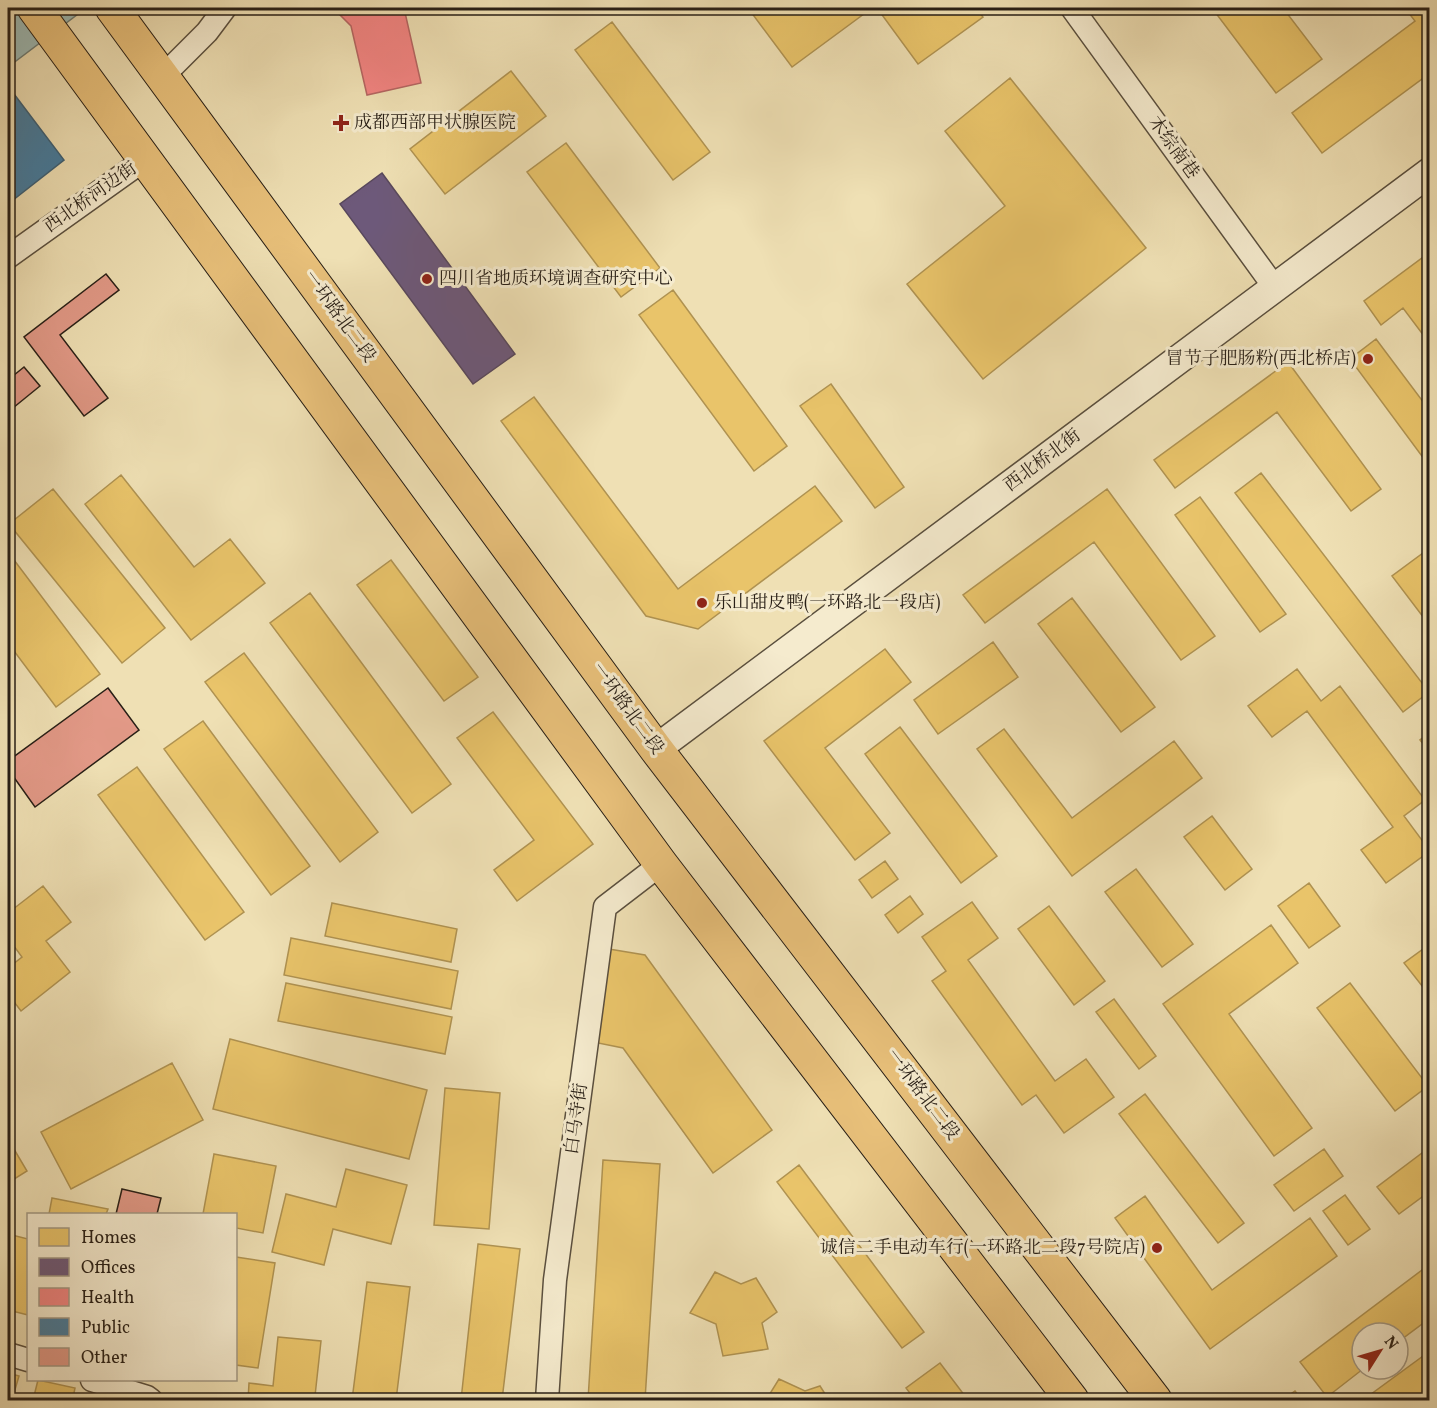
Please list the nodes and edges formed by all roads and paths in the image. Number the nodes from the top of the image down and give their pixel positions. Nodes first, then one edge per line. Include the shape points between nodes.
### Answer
1 (34, 8) edge
2 (112, 8) edge
3 (225, 8) edge
4 (1072, 8) edge
5 (155, 66) junction
6 (144, 160) junction
7 (1430, 172) edge
8 (8, 256) edge
9 (1275, 288) junction
10 (656, 749) junction
11 (661, 864) junction
12 (8, 1354) edge
13 (27, 1360) edge
14 (95, 1381) edge
15 (151, 1401) edge
16 (547, 1401) edge
17 (1072, 1401) edge
18 (1155, 1401) edge

1 - 6 main road
2 - 5 main road, 一环路北二段
3 - 5 street via 207,32
4 - 9 street, 木综南巷
5 - 10 main road, 一环路北二段
6 - 8 street, 西北桥河边街
6 - 11 main road
7 - 9 street, 西北桥北街
9 - 10 street, 西北桥北街
10 - 18 main road, 一环路北二段
11 - 16 street, 白马寺街 via 605,907 555,1280
11 - 17 main road
12 - 13 street
14 - 15 street

